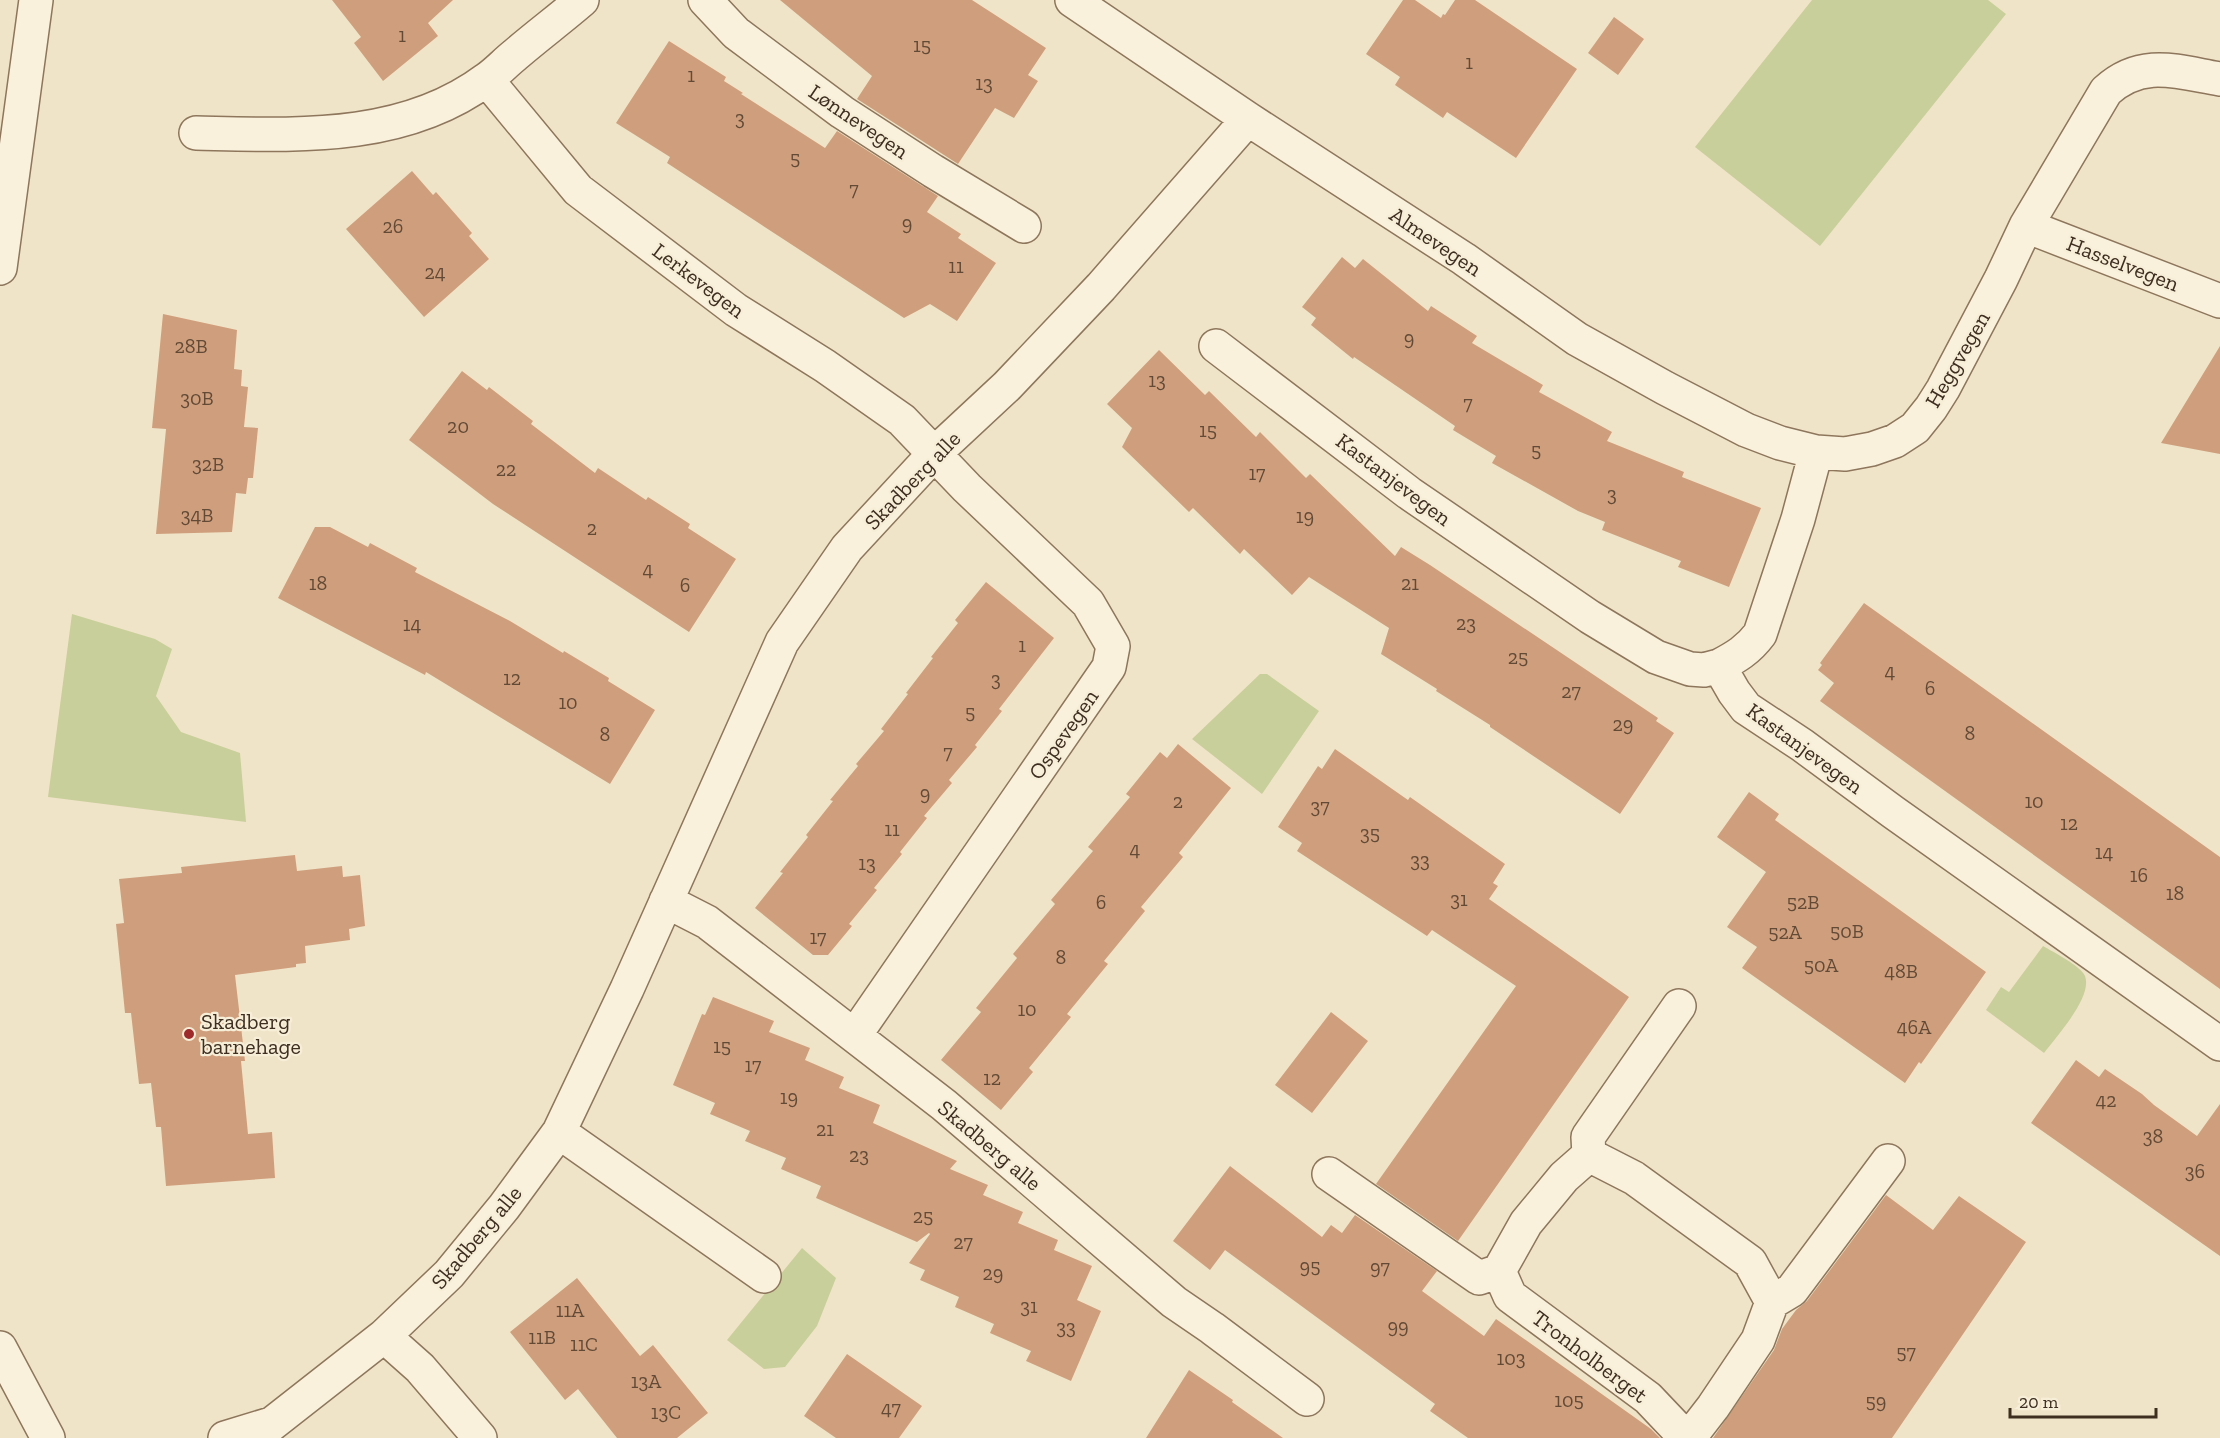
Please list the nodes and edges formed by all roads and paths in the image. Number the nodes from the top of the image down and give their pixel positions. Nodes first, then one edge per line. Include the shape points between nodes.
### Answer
1 (36, 0) edge
2 (582, 0) edge
3 (705, 0) edge
4 (1072, 0) edge
5 (2220, 79) edge
6 (487, 80) junction
7 (1248, 119) junction
8 (196, 133) dead end
9 (1024, 226) dead end
10 (2026, 226) junction
11 (0, 268) edge
12 (2220, 301) edge
13 (1216, 346) dead end
14 (1816, 452) junction
15 (936, 453) junction
16 (1719, 666) junction
17 (666, 901) junction
18 (1679, 1006) dead end
19 (855, 1035) junction
20 (2220, 1044) edge
21 (559, 1132) junction
22 (1589, 1155) junction
23 (1888, 1161) dead end
24 (1329, 1174) dead end
25 (1499, 1271) junction
26 (764, 1276) dead end
27 (1772, 1302) junction
28 (384, 1335) junction
29 (0, 1348) edge
30 (1307, 1399) dead end
31 (263, 1431) edge
32 (48, 1438) edge
33 (225, 1438) edge
34 (480, 1438) edge
35 (1688, 1438) edge

1 - 11 street
2 - 6 street
3 - 9 street, Lønnevegen via 736,33 842,112
4 - 7 street, Almevegen
5 - 10 street, Heggvegen via 2157,68 2118,80 2106,91
6 - 8 street via 405,120 359,130 296,135
6 - 15 street, Lerkevegen via 578,190 736,310 902,420
7 - 14 street, Almevegen via 1464,259 1577,339 1746,430
7 - 15 street, Skadberg alle via 1101,287
10 - 12 street, Hasselvegen
10 - 14 street, Heggvegen via 1943,389 1915,428 1872,449 1845,454
13 - 16 street, Kastanjevegen via 1409,493 1590,617 1656,657 1690,669
14 - 16 street via 1760,634 1741,655
15 - 17 street, Skadberg alle via 847,548 782,642
15 - 19 street, Ospevegen via 1088,603 1113,646 1109,667
16 - 20 street, Kastanjevegen via 1746,708
17 - 19 street, Skadberg alle via 707,922
17 - 21 street, Skadberg alle
18 - 22 street via 1588,1137
19 - 30 street, Skadberg alle via 944,1105 1174,1302
21 - 26 street
21 - 28 street, Skadberg alle via 448,1274
22 - 25 street via 1564,1177 1526,1223
22 - 27 street via 1634,1178 1750,1262
23 - 27 street via 1792,1290
24 - 25 street via 1479,1278
25 - 35 street, Tronholberget via 1510,1296 1648,1398
27 - 35 street, Tronholberget via 1758,1340
28 - 31 street, Skadberg alle
28 - 34 street via 420,1368
29 - 32 street
31 - 33 street, Skadberg alle

